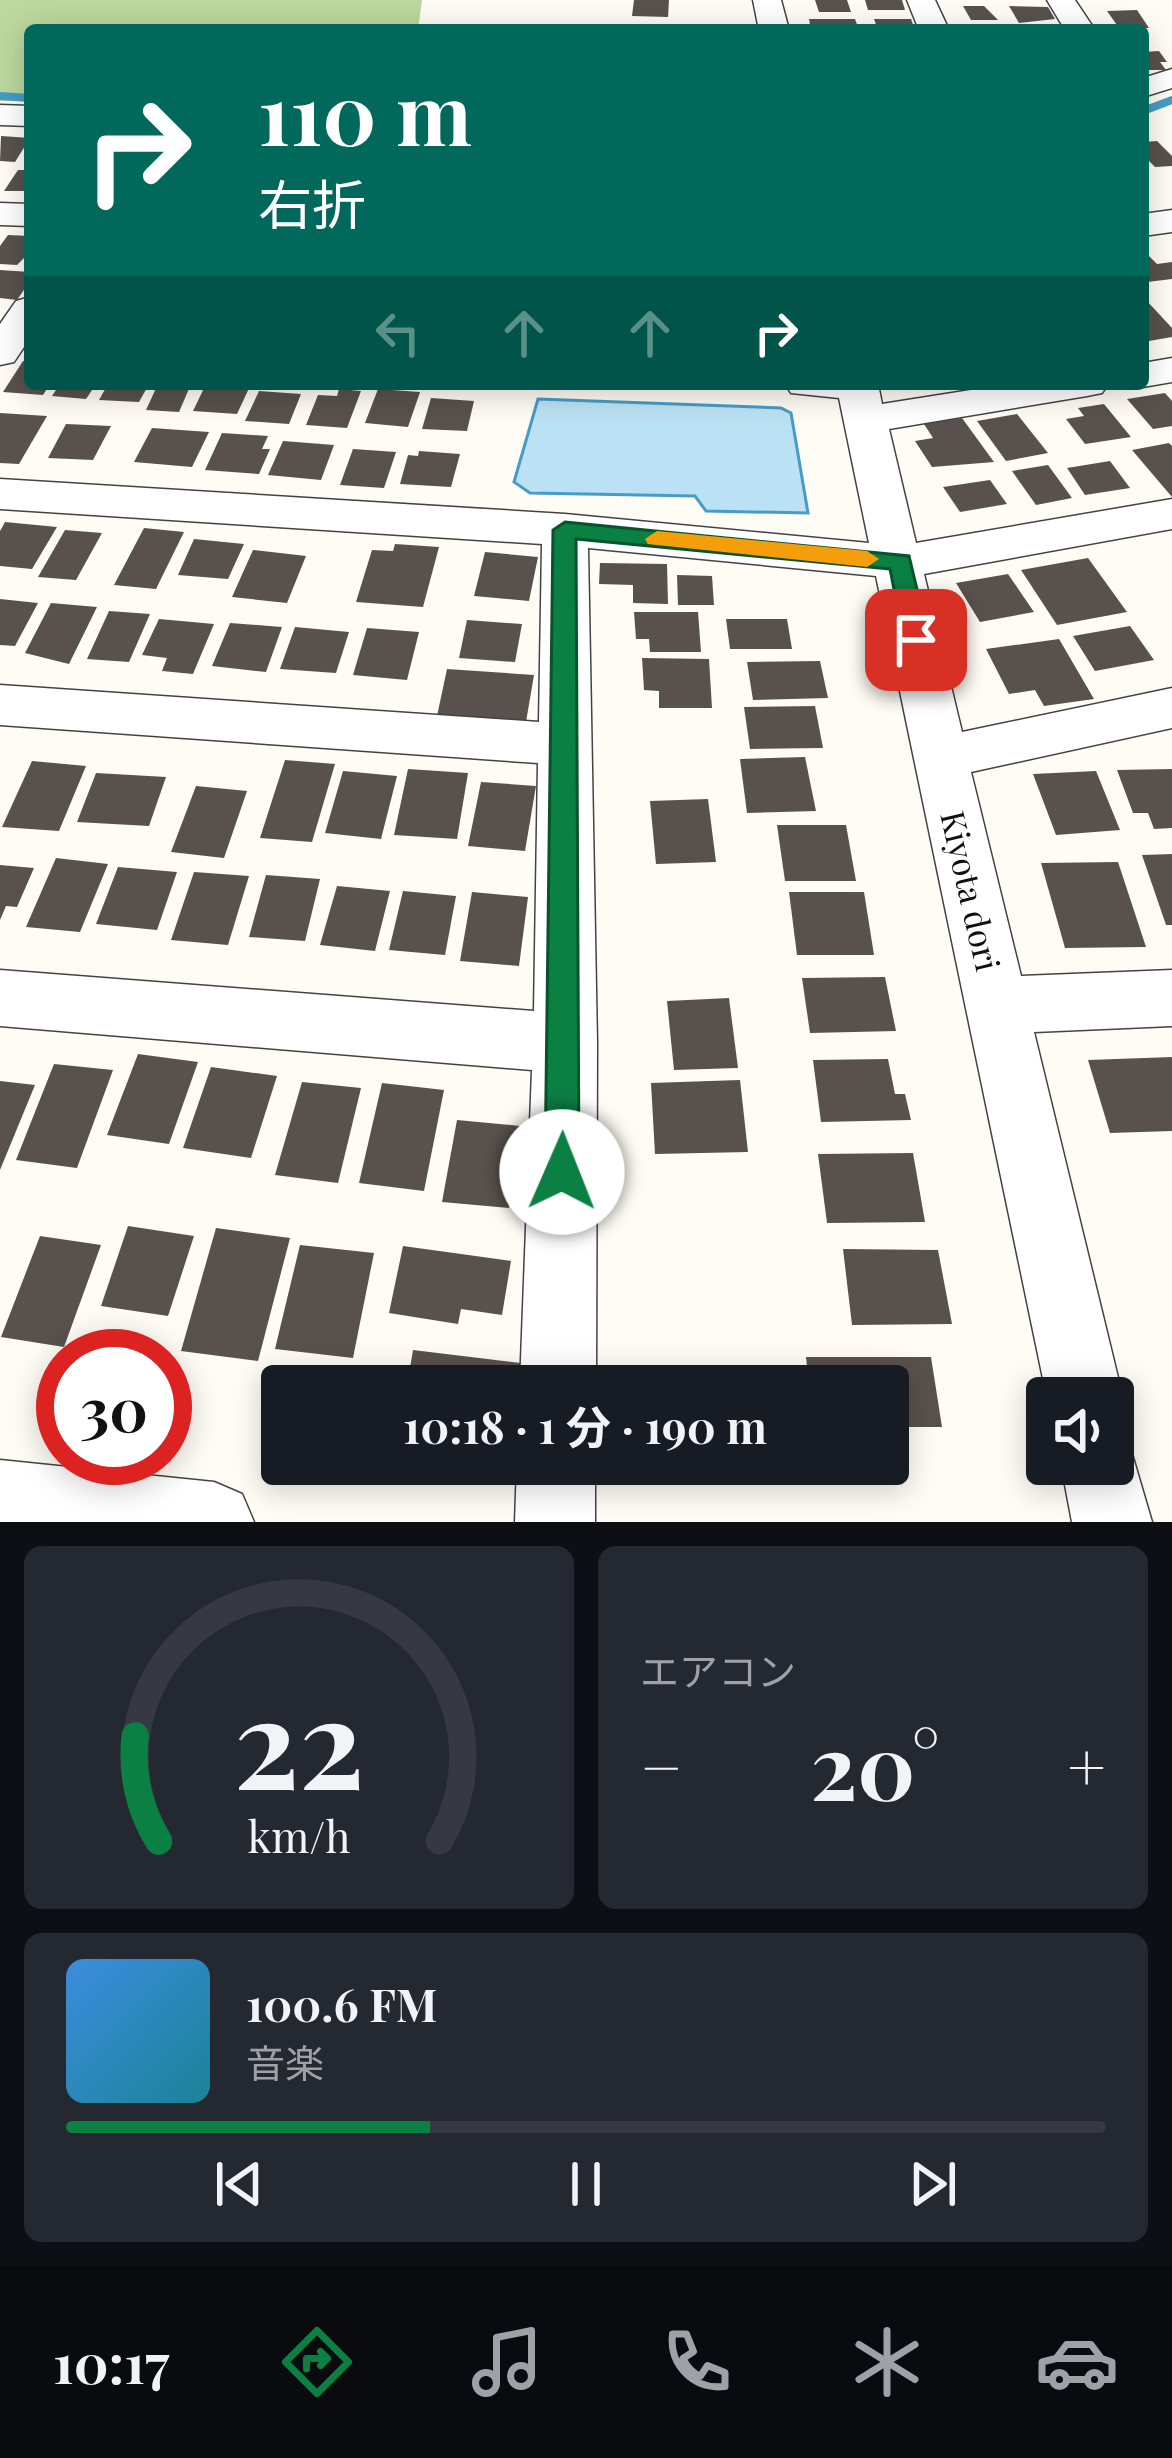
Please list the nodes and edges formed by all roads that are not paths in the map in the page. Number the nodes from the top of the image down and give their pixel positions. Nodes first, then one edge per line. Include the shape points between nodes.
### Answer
1 (943, 390) edge
2 (847, 394) edge
3 (0, 494) edge
4 (1172, 514) edge
5 (565, 530) junction
6 (901, 562) junction
7 (0, 706) edge
8 (1172, 709) edge
9 (563, 744) junction
10 (940, 758) junction
11 (0, 998) edge
12 (1172, 998) edge
13 (996, 1005) junction
14 (565, 1043) junction
15 (558, 1365) edge
16 (1080, 1377) edge
17 (556, 1485) edge
18 (1104, 1485) edge
19 (0, 1499) edge
20 (119, 1517) edge
21 (214, 1522) edge
22 (555, 1522) edge
23 (1112, 1522) edge

1 - 2 street
2 - 6 street, Kiyota dori
3 - 5 street
4 - 6 street
5 - 6 street
5 - 9 street
6 - 10 street, Kiyota dori
7 - 9 street
8 - 10 street
9 - 14 street
10 - 13 street, Kiyota dori
11 - 14 street
12 - 13 street
13 - 16 street, Kiyota dori
14 - 15 street
17 - 22 street
18 - 23 street
19 - 20 street
20 - 21 street

